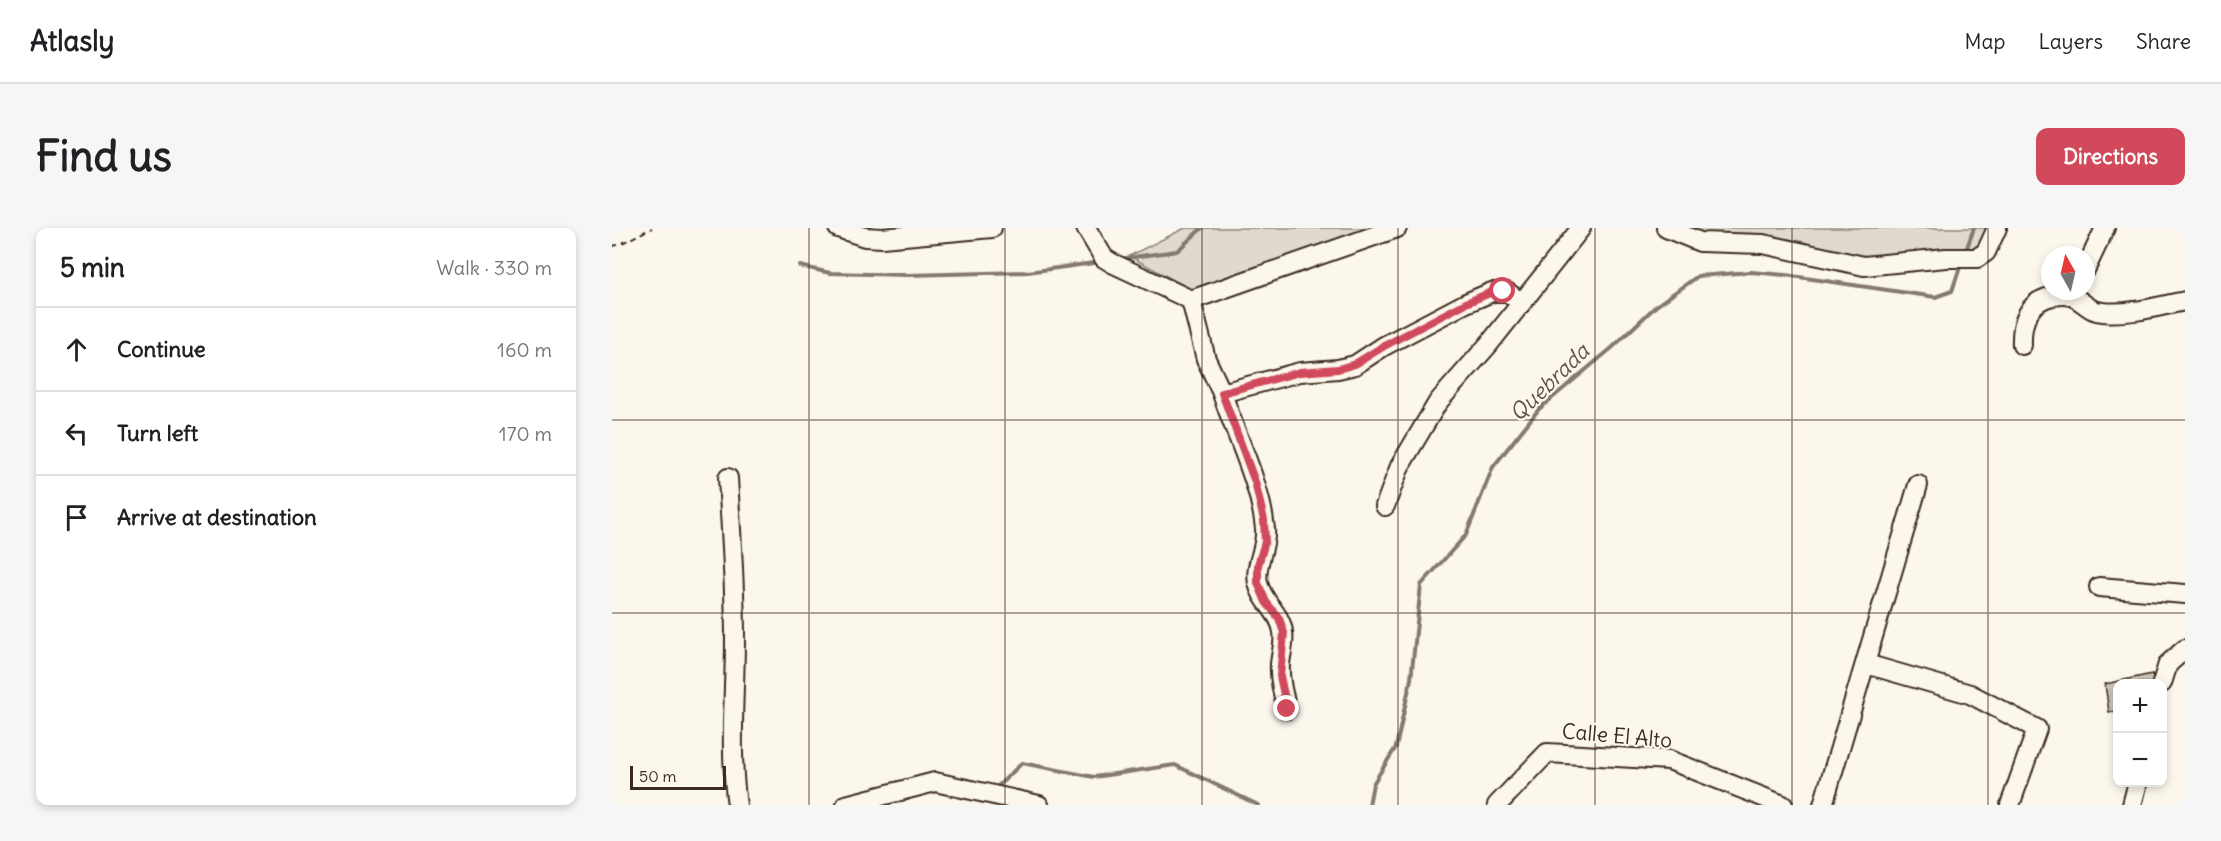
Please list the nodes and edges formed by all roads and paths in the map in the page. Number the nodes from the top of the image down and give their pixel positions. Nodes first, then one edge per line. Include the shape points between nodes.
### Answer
1 (652, 228) edge
2 (838, 228) edge
3 (992, 228) edge
4 (1086, 228) edge
5 (1397, 228) edge
6 (1581, 228) edge
7 (1666, 228) edge
8 (1997, 228) edge
9 (2105, 228) edge
10 (612, 246) edge
11 (2095, 249) edge
12 (1191, 300) junction
13 (2042, 300) edge
14 (2081, 300) edge
15 (2185, 301) edge
16 (1521, 302) junction
17 (2022, 345) dead end
18 (1222, 393) junction
19 (728, 478) dead end
20 (1918, 485) dead end
21 (1385, 506) dead end
22 (2099, 588) dead end
23 (2185, 594) edge
24 (2185, 649) edge
25 (1866, 664) junction
26 (2163, 679) edge
27 (1287, 709) dead end
28 (2137, 787) edge
29 (1775, 804) edge
30 (737, 805) edge
31 (846, 805) edge
32 (1039, 805) edge
33 (1497, 805) edge
34 (1823, 805) edge
35 (2010, 805) edge
36 (2132, 805) edge

1 - 10 path
2 - 3 street via 882,238
4 - 12 street via 1104,258
5 - 12 street
6 - 16 street
7 - 8 street via 1700,242 1763,244 1864,266 1977,258 1986,252
9 - 11 street
12 - 18 street via 1206,358
13 - 17 street via 2024,321
14 - 15 street via 2091,310 2116,313
16 - 18 street via 1507,292 1492,292 1355,364 1300,372
16 - 21 street via 1438,402 1400,466
18 - 27 street via 1255,482 1264,520 1265,542 1258,565 1258,583 1284,633 1280,676
19 - 30 street
20 - 25 street
22 - 23 street
24 - 26 street via 2168,664
25 - 34 street
25 - 35 street via 1970,694 2037,729
28 - 36 street
29 - 33 street, Calle El Alto via 1669,760 1547,753
31 - 32 street via 934,782

